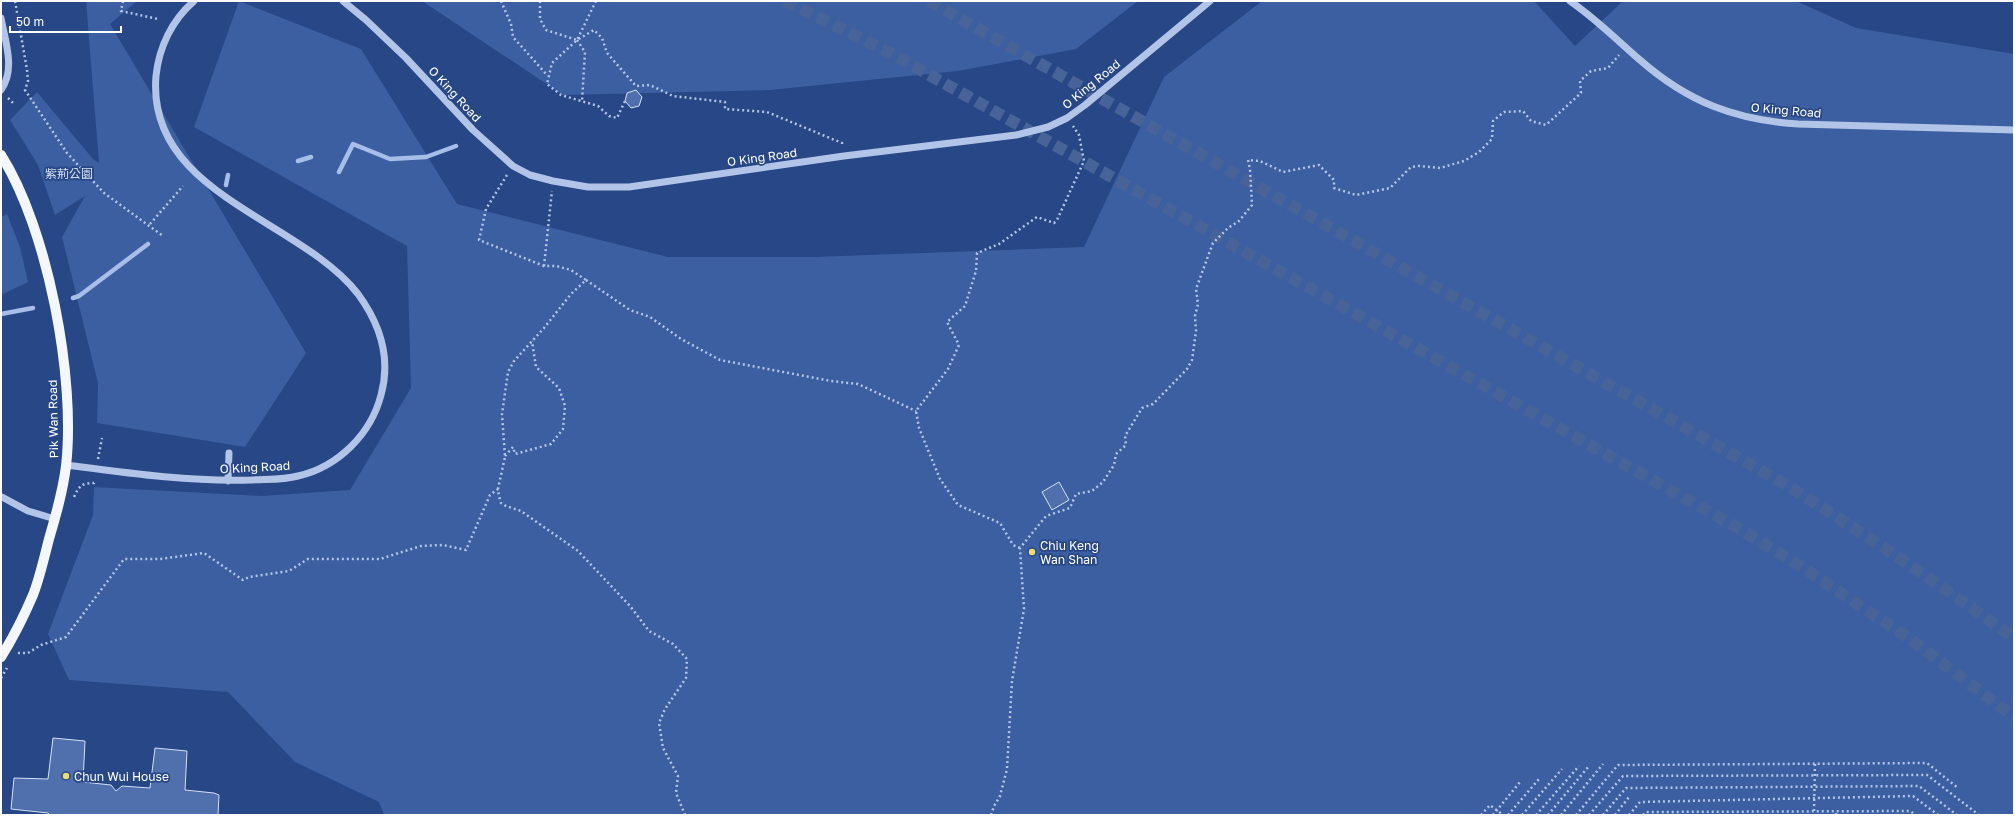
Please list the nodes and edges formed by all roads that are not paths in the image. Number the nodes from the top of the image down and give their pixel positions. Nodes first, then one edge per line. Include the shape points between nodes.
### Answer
1 (194, 1) edge
2 (343, 1) edge
3 (1210, 1) edge
4 (1570, 1) edge
5 (1, 18) edge
6 (2, 33) edge
7 (1, 50) edge
8 (8, 54) junction
9 (1, 90) edge
10 (2014, 130) edge
11 (2, 159) edge
12 (229, 453) dead end
13 (66, 466) junction
14 (228, 481) junction
15 (2, 497) edge
16 (55, 518) junction
17 (1, 657) edge

1 - 14 lane, O King Road via 171,28 159,57 156,79 157,105 172,142 184,160 204,180 229,200 325,262 356,292 379,330 384,355 384,379 378,405 366,429 352,445 330,462 299,476
2 - 3 lane, O King Road via 406,58 473,130 513,166 530,175 553,182 588,187 629,187 844,156 1016,135 1048,127 1067,118
4 - 10 lane, O King Road via 1668,82 1723,111 1751,118 1798,124
5 - 6 lane
6 - 8 lane
7 - 8 lane
8 - 9 lane via 9,74
11 - 13 main road, Pik Wan Road via 32,222 52,293 68,394
12 - 14 lane
13 - 14 lane, O King Road
13 - 16 main road, Pik Wan Road
15 - 16 lane via 28,511
16 - 17 main road, Pik Wan Road via 33,595

